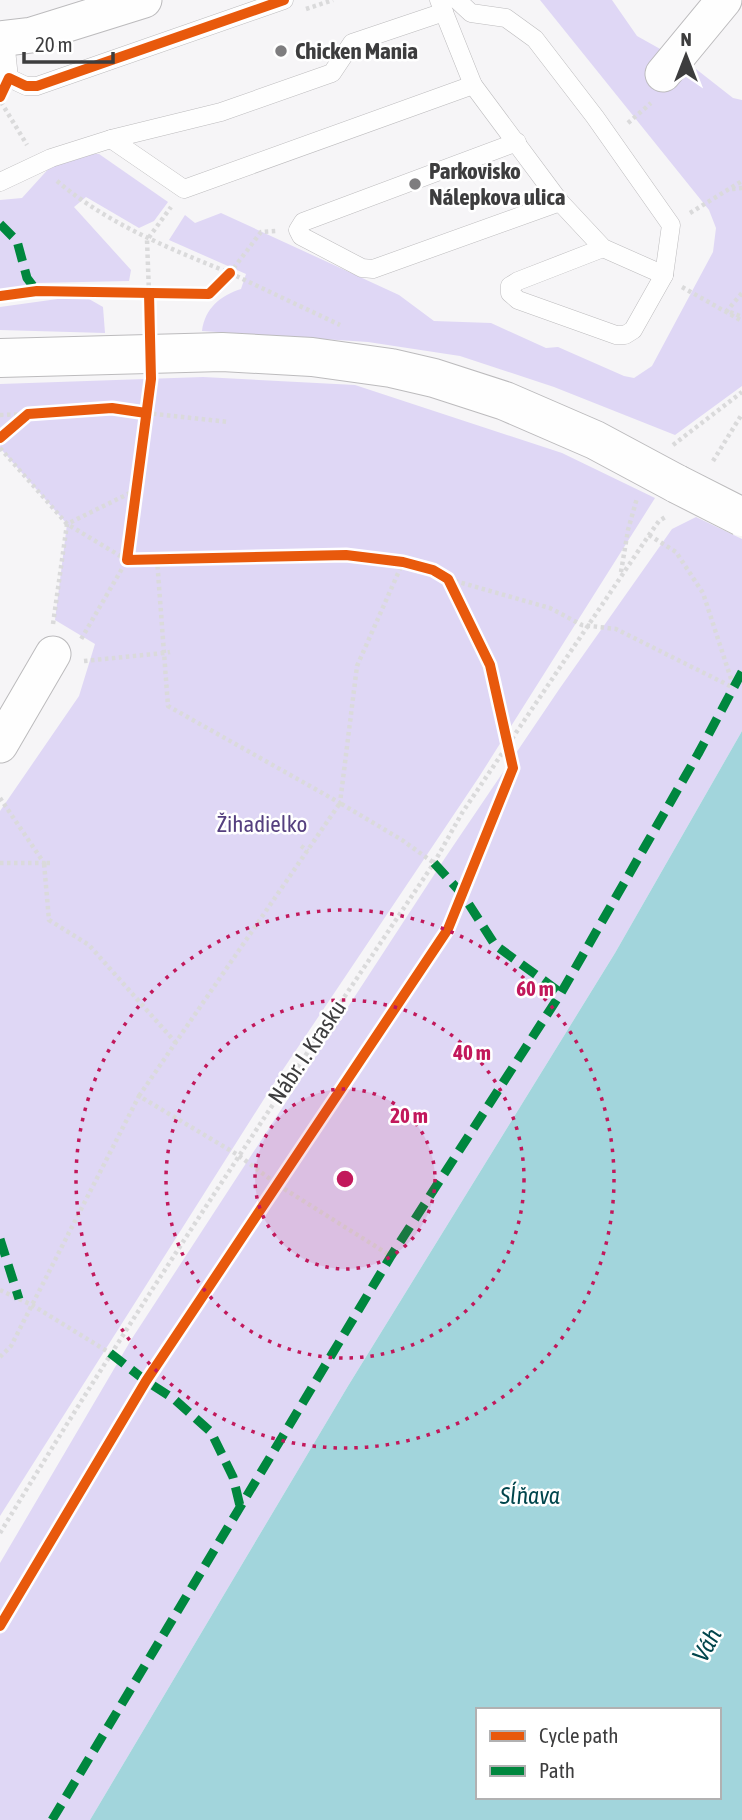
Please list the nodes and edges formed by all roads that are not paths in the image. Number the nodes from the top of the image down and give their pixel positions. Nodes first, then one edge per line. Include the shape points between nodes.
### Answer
1 (144, 0) edge
2 (284, 0) edge
3 (724, 0) edge
4 (447, 4) edge
5 (3, 40) edge
6 (663, 74) road end
7 (473, 85) junction
8 (111, 139) junction
9 (517, 142) junction
10 (0, 182) edge
11 (560, 202) junction
12 (603, 248) junction
13 (664, 275) junction
14 (0, 358) edge
15 (742, 517) edge
16 (67, 658) road end
17 (0, 745) edge

1 - 5 street
2 - 5 lane via 37,86 9,78
3 - 6 street
4 - 7 lane
4 - 8 lane via 352,43 332,73 221,111
4 - 13 lane via 506,18 535,39 671,225
7 - 8 lane via 184,189
7 - 9 lane
8 - 10 lane via 51,158
9 - 11 lane
9 - 11 lane via 303,222 298,230 301,236 362,268 373,268
11 - 12 lane
12 - 13 lane
12 - 13 lane via 517,281 510,286 510,293 517,300 625,335 633,330
14 - 15 main road, bridge via 222,352 312,357 391,368 505,401 595,440 659,483
16 - 17 street

